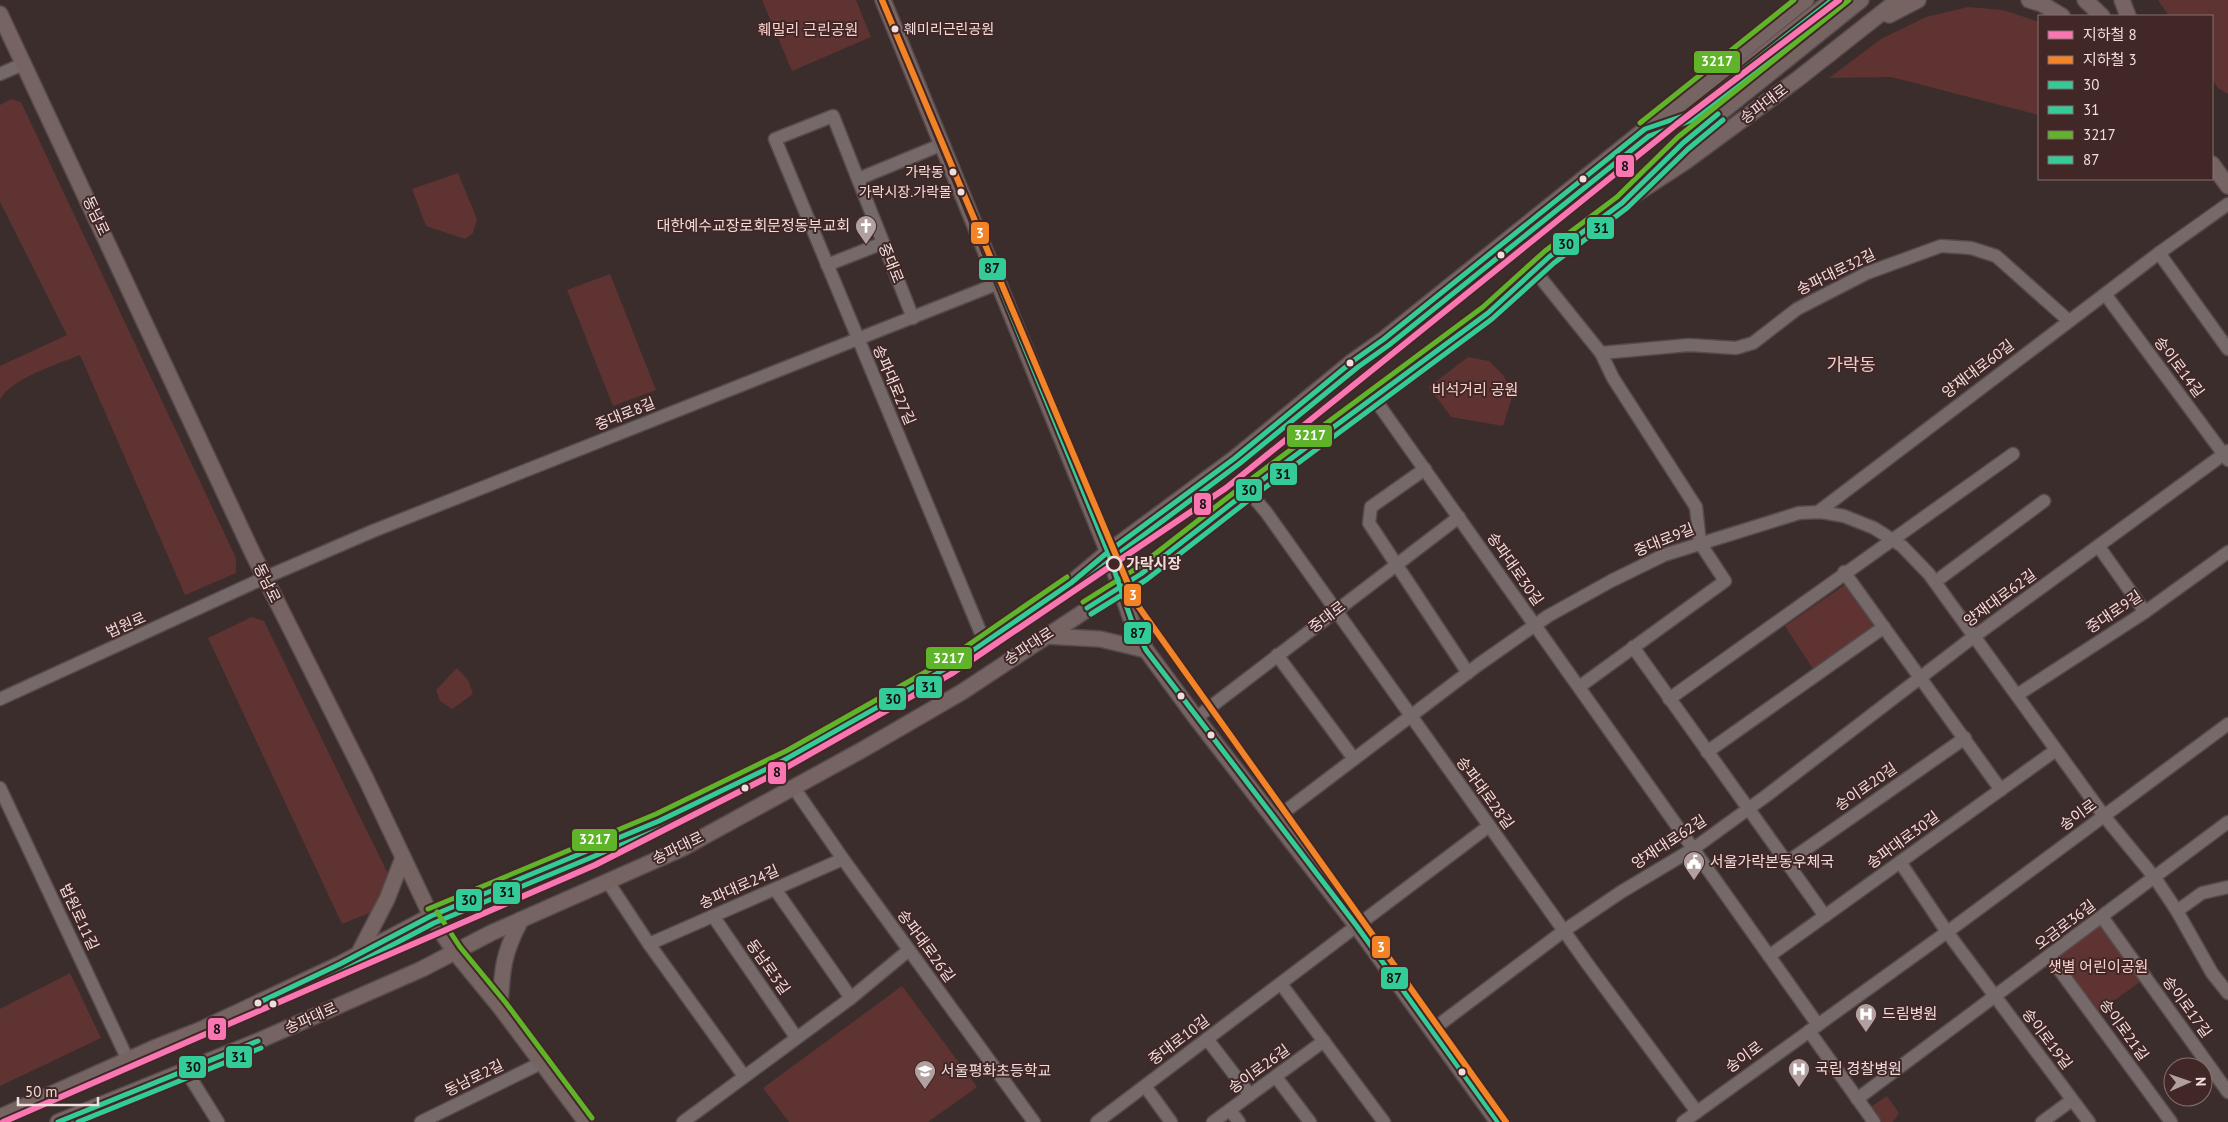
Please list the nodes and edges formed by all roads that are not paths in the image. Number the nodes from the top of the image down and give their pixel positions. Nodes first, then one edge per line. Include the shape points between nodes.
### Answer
1 (883, 0) edge
2 (1806, 0) edge
3 (1832, 0) edge
4 (1861, 0) edge
5 (1898, 0) edge
6 (1918, 0) edge
7 (2029, 0) edge
8 (2085, 0) edge
9 (2102, 0) edge
10 (2122, 0) edge
11 (0, 14) edge
12 (2060, 15) edge
13 (2101, 15) edge
14 (2108, 15) edge
15 (2128, 15) edge
16 (1852, 35) junction
17 (23, 64) junction
18 (0, 74) edge
19 (1645, 129) junction
20 (775, 139) joint
21 (943, 144) junction
22 (2213, 165) edge
23 (858, 180) junction
24 (2228, 186) edge
25 (1622, 203) junction
26 (2228, 204) edge
27 (883, 243) junction
28 (2159, 253) junction
29 (827, 265) junction
30 (1535, 271) junction
31 (999, 283) junction
32 (2104, 294) junction
33 (913, 318) junction
34 (2069, 321) junction
35 (857, 340) junction
36 (2228, 349) edge
37 (1600, 353) junction
38 (1374, 398) junction
39 (2013, 454) dead end
40 (2227, 455) edge
41 (1425, 469) junction
42 (1248, 492) junction
43 (2044, 502) dead end
44 (1818, 512) junction
45 (1459, 517) junction
46 (1893, 538) junction
47 (1700, 543) junction
48 (2099, 547) junction
49 (1108, 552) junction
50 (2228, 552) edge
51 (1397, 565) junction
52 (1844, 572) junction
53 (264, 578) junction
54 (1936, 582) junction
55 (1121, 587) junction
56 (1335, 611) junction
57 (2145, 612) junction
58 (1535, 625) junction
59 (1884, 627) junction
60 (1045, 636) junction
61 (1974, 637) junction
62 (985, 643) junction
63 (1633, 647) junction
64 (1146, 650) junction
65 (1277, 655) junction
66 (1468, 673) junction
67 (1921, 677) junction
68 (1579, 687) junction
69 (2017, 695) junction
70 (1669, 698) junction
71 (0, 699) edge
72 (1410, 716) junction
73 (1196, 718) junction
74 (2228, 724) edge
75 (1965, 738) junction
76 (2056, 750) junction
77 (1707, 752) junction
78 (1354, 759) junction
79 (0, 788) edge
80 (794, 788) junction
81 (2001, 790) junction
82 (1748, 809) junction
83 (2104, 816) junction
84 (1275, 819) junction
85 (2228, 822) edge
86 (1489, 826) junction
87 (1693, 849) junction
88 (404, 858) junction
89 (843, 859) junction
90 (1900, 862) junction
91 (1786, 863) junction
92 (2155, 878) junction
93 (608, 882) junction
94 (2228, 887) edge
95 (774, 889) junction
96 (2177, 911) junction
97 (431, 916) junction
98 (713, 916) junction
99 (1825, 916) junction
100 (2102, 917) junction
101 (520, 920) junction
102 (1356, 925) junction
103 (1565, 930) junction
104 (1947, 932) junction
105 (649, 944) junction
106 (909, 950) junction
107 (454, 951) junction
108 (359, 953) junction
109 (1769, 956) junction
110 (2050, 957) junction
111 (1281, 984) junction
112 (2228, 993) edge
113 (851, 998) junction
114 (1995, 998) junction
115 (500, 1007) junction
116 (1813, 1028) junction
117 (1432, 1030) junction
118 (796, 1037) junction
119 (1207, 1040) junction
120 (1324, 1041) junction
121 (128, 1060) junction
122 (541, 1063) junction
123 (185, 1069) junction
124 (744, 1076) junction
125 (1276, 1077) junction
126 (1145, 1086) junction
127 (2228, 1092) edge
128 (1250, 1095) junction
129 (1858, 1099) junction
130 (2072, 1100) junction
131 (1230, 1110) junction
132 (1697, 1112) junction
133 (0, 1117) edge
134 (688, 1121) edge
135 (58, 1122) edge
136 (218, 1122) edge
137 (422, 1122) edge
138 (586, 1122) edge
139 (1034, 1122) edge
140 (1097, 1122) edge
141 (1171, 1122) edge
142 (1213, 1122) edge
143 (1239, 1122) edge
144 (1310, 1122) edge
145 (1384, 1122) edge
146 (1498, 1122) edge
147 (1683, 1122) edge
148 (1874, 1122) edge
149 (2042, 1122) edge
150 (2089, 1122) edge
151 (2172, 1122) edge

1 - 21 main road
2 - 19 main road, 송파대로
3 - 19 main road via 1686,115
4 - 25 main road via 1683,143
5 - 16 main road, 송파대로
6 - 16 main road
7 - 12 main road
8 - 13 main road
9 - 14 main road
10 - 15 main road
11 - 17 main road, 동남로
16 - 25 main road, 송파대로 via 1685,162
17 - 18 street
17 - 53 main road, 동남로
19 - 49 main road, 송파대로 via 1235,458
20 - 23 street, 중대로 via 833,116
20 - 29 street, 송파대로27길
21 - 23 street
21 - 31 main road
22 - 24 main road
23 - 27 street, 중대로
25 - 30 main road, 송파대로
26 - 28 street, 양재대로60길
27 - 29 street
27 - 33 street, 중대로
28 - 32 street, 양재대로60길
28 - 36 street
29 - 35 street, 송파대로27길
30 - 37 street
30 - 38 main road, 송파대로 via 1488,313
31 - 33 street, 중대로8길
31 - 49 main road
32 - 34 street, 양재대로60길
32 - 40 street, 송이로14길
33 - 35 street, 중대로8길
34 - 37 street, 송파대로32길 via 1996,256 1972,248 1941,246 1867,273 1797,309 1753,343 1736,348 1689,345
34 - 44 street, 양재대로60길
35 - 53 street, 중대로8길
35 - 62 street, 송파대로27길
37 - 47 street via 1696,507
38 - 41 street, 송파대로30길
38 - 42 main road, 송파대로
39 - 46 street
40 - 48 street, 양재대로62길
41 - 45 street, 송파대로30길
41 - 51 street via 1371,507 1369,524
42 - 55 main road, 송파대로
42 - 56 street, 송파대로28길 via 1266,512
43 - 54 street
44 - 46 street, 중대로9길 via 1844,516
44 - 47 street, 중대로9길 via 1798,513
45 - 51 street, 중대로
45 - 58 street, 송파대로30길
46 - 52 street
46 - 54 street, 중대로9길
47 - 58 street, 중대로9길 via 1664,555 1611,581
47 - 63 street via 1725,582
48 - 57 street
48 - 61 street, 양재대로62길
49 - 55 main road
49 - 62 main road, 송파대로 via 1071,583
50 - 57 street, 중대로9길
51 - 56 street, 중대로
51 - 66 street
52 - 59 street
52 - 70 street
53 - 71 street, 법원로
53 - 88 main road, 동남로
54 - 61 street, 중대로9길
55 - 60 main road, 송파대로
55 - 64 main road via 1132,622
56 - 65 street, 중대로
56 - 72 street, 송파대로28길
57 - 69 street, 중대로9길
58 - 66 street, 중대로9길
58 - 68 street, 송파대로30길
59 - 67 street
59 - 77 street
60 - 64 main road via 1100,639
60 - 80 main road, 송파대로 via 962,692
61 - 67 street, 양재대로62길
61 - 69 street, 중대로9길
62 - 97 main road, 송파대로 via 785,760 659,821
63 - 68 street
63 - 70 street
64 - 73 main road
65 - 73 street, 중대로
65 - 78 street
66 - 72 street, 중대로9길
67 - 75 street
67 - 82 street, 양재대로62길
68 - 87 street, 송파대로30길
69 - 76 street, 중대로9길
70 - 77 street
72 - 78 street, 중대로9길
72 - 86 street, 송파대로28길
73 - 84 main road
74 - 83 street, 송이로
75 - 81 street
75 - 91 street, 송이로20길
76 - 81 street, 송파대로30길
76 - 83 street, 중대로9길
77 - 82 street
78 - 84 street, 중대로9길
79 - 121 street, 법원로11길
80 - 89 street, 송파대로26길
80 - 93 main road, 송파대로 via 681,848
81 - 90 street, 송파대로30길
82 - 87 street, 양재대로62길
82 - 91 street
83 - 92 street
83 - 104 street, 송이로
84 - 102 main road
85 - 92 street, 오금로36길
86 - 102 street
86 - 103 street, 송파대로28길
87 - 103 street, 양재대로62길
87 - 109 street, 송파대로30길
88 - 97 main road, 동남로
88 - 108 main road via 387,900
89 - 95 street, 송파대로24길
89 - 106 street, 송파대로26길
90 - 99 street, 송파대로30길
90 - 104 street
91 - 99 street
92 - 96 street
92 - 100 street, 오금로36길
93 - 101 main road, 송파대로
93 - 105 street
94 - 96 street via 2202,893
95 - 98 street, 송파대로24길
95 - 113 street
96 - 112 street via 2212,973
97 - 107 main road, 동남로
97 - 108 main road, 송파대로
98 - 105 street, 송파대로24길
98 - 118 street, 동남로3길
99 - 109 street, 송파대로30길
100 - 110 street, 오금로36길
100 - 127 street, 송이로17길
101 - 107 main road, 송파대로
101 - 115 main road via 508,944 502,967
102 - 111 street, 중대로10길
102 - 117 main road
103 - 117 street, 양재대로62길
103 - 132 street, 송파대로28길
104 - 114 street, 송이로19길
104 - 116 street, 송이로
105 - 124 street
106 - 113 street
106 - 139 street, 송파대로26길
107 - 115 main road, 동남로
107 - 123 main road, 송파대로 via 422,969 258,1041
108 - 121 main road, 송파대로 via 200,1030
109 - 116 street, 송파대로30길
110 - 114 street, 오금로36길
110 - 151 street, 송이로21길
111 - 119 street, 중대로10길
111 - 120 street
113 - 118 street
114 - 129 street
114 - 130 street, 송이로19길
115 - 122 main road, 동남로
116 - 129 street
116 - 132 street, 송이로
117 - 146 main road
118 - 124 street
119 - 126 street, 중대로10길
119 - 128 street
120 - 125 street, 송이로26길
120 - 145 street
121 - 133 main road, 송파대로
122 - 137 street, 동남로2길
122 - 138 main road, 동남로
123 - 135 main road, 송파대로
123 - 136 street
124 - 134 street
125 - 128 street, 송이로26길
125 - 144 street
126 - 140 street, 중대로10길
126 - 141 street
128 - 131 street, 송이로26길
129 - 148 street
130 - 149 street
130 - 150 street, 송이로19길
131 - 142 street, 송이로26길
131 - 143 street
132 - 147 street, 송이로

